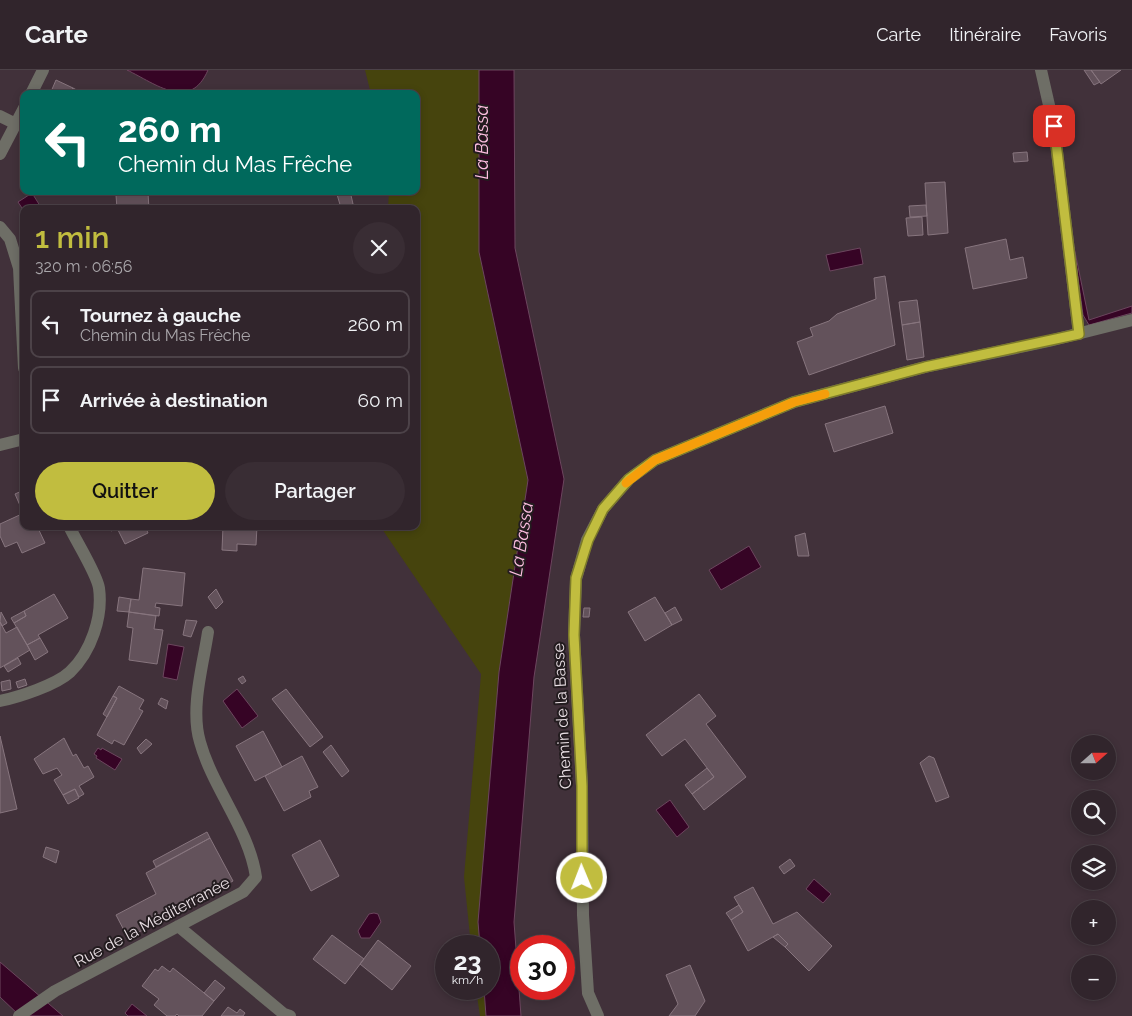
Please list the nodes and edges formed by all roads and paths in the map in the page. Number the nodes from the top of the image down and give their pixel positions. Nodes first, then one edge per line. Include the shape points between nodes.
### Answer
1 (43, 70) edge
2 (1041, 70) edge
3 (33, 90) edge
4 (0, 116) edge
5 (20, 116) edge
6 (16, 124) junction
7 (0, 154) edge
8 (0, 227) edge
9 (20, 301) edge
10 (1132, 320) edge
11 (1079, 334) junction
12 (20, 440) edge
13 (0, 445) edge
14 (71, 530) edge
15 (208, 632) dead end
16 (0, 701) edge
17 (178, 926) junction
18 (19, 1016) edge
19 (290, 1016) edge
20 (598, 1016) edge

1 - 3 street
2 - 11 street via 1054,126
4 - 6 street
5 - 6 street
6 - 7 street
8 - 9 street via 10,239 18,268
10 - 11 street, Chemin de la Basse
11 - 20 street, Chemin de la Basse via 925,367 794,402 655,460 629,479 603,509 588,540 576,578 574,635 582,786 583,915 588,993
12 - 13 street
14 - 16 street via 99,587 98,619 87,652 69,673 22,697
15 - 17 street, Rue de la Méditerranée via 197,708 199,741 214,780 253,859 256,877 243,892
17 - 18 street, Rue de la Méditerranée via 55,992
17 - 19 street

